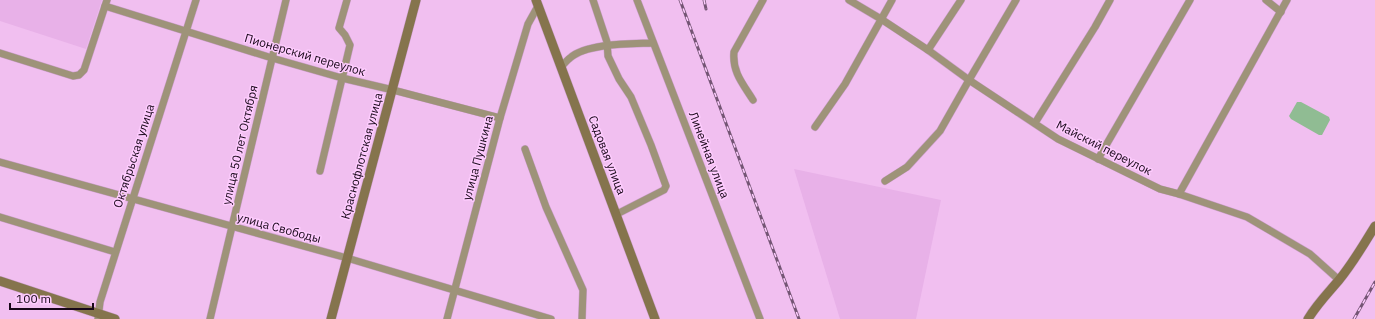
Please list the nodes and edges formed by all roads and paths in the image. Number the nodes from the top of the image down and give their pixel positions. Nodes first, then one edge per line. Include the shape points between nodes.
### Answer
1 (196, 0) edge
2 (286, 0) edge
3 (347, 0) edge
4 (416, 0) edge
5 (593, 0) edge
6 (637, 0) edge
7 (763, 0) edge
8 (849, 0) edge
9 (892, 0) edge
10 (961, 0) edge
11 (1016, 0) edge
12 (1110, 0) edge
13 (1190, 0) edge
14 (1266, 0) edge
15 (1287, 0) edge
16 (106, 3) edge
17 (537, 3) edge
18 (1281, 12) junction
19 (881, 19) junction
20 (185, 31) junction
21 (653, 43) junction
22 (608, 46) junction
23 (928, 50) junction
24 (0, 53) edge
25 (272, 58) junction
26 (561, 67) junction
27 (342, 78) junction
28 (969, 80) junction
29 (393, 90) junction
30 (753, 100) dead end
31 (500, 118) junction
32 (1035, 123) junction
33 (815, 127) dead end
34 (525, 149) dead end
35 (1098, 159) junction
36 (0, 162) edge
37 (320, 171) dead end
38 (885, 181) dead end
39 (1180, 194) junction
40 (132, 198) junction
41 (617, 214) junction
42 (0, 217) edge
43 (1375, 226) edge
44 (232, 227) junction
45 (115, 252) junction
46 (347, 258) junction
47 (1339, 280) junction
48 (0, 281) edge
49 (456, 290) junction
50 (98, 316) edge
51 (115, 319) edge
52 (210, 319) edge
53 (331, 319) edge
54 (447, 319) edge
55 (551, 319) edge
56 (582, 319) edge
57 (655, 319) edge
58 (760, 319) edge
59 (1308, 319) edge

1 - 20 street, Октябрьская улица
2 - 25 street, улица 50 лет Октября
3 - 27 street via 339,28 350,45
4 - 29 street, Краснофлотская улица
5 - 22 street
6 - 21 street, Линейная улица
7 - 30 street via 734,52 733,61 736,74
8 - 19 street, Майский переулок
9 - 19 street
10 - 23 street
11 - 28 street
12 - 32 street
13 - 35 street
14 - 18 street
15 - 18 street
16 - 20 street, Пионерский переулок
16 - 24 street via 84,70 79,75 73,76
17 - 26 street, Садовая улица
17 - 31 street, улица Пушкина via 528,24
18 - 39 street
19 - 23 street, Майский переулок
19 - 33 street via 845,84
20 - 25 street, Пионерский переулок
20 - 40 street, Октябрьская улица
21 - 22 street
21 - 58 street, Линейная улица
22 - 26 street via 580,52 570,57
22 - 41 street via 608,56 631,97 666,186 664,190
23 - 28 street, Майский переулок
25 - 27 street, Пионерский переулок
25 - 44 street, улица 50 лет Октября
26 - 41 street, Садовая улица
27 - 29 street, Пионерский переулок
27 - 37 street
28 - 32 street, Майский переулок
28 - 38 street via 940,131 907,168
29 - 31 street, Пионерский переулок
29 - 46 street, Краснофлотская улица
31 - 49 street, улица Пушкина
32 - 35 street, Майский переулок via 1058,139
34 - 56 street via 546,207 583,290
35 - 39 street, Майский переулок via 1160,189
36 - 40 street, улица Свободы
39 - 47 street, Майский переулок via 1247,217 1310,254
40 - 44 street, улица Свободы
40 - 45 street, Октябрьская улица
41 - 57 street, Садовая улица
42 - 45 street
43 - 47 street
44 - 46 street, улица Свободы
44 - 52 street, улица 50 лет Октября
45 - 50 street, Октябрьская улица
46 - 49 street, улица Свободы
46 - 53 street, Краснофлотская улица
47 - 59 street
48 - 50 street
49 - 54 street, улица Пушкина
49 - 55 street, улица Свободы
50 - 51 street

